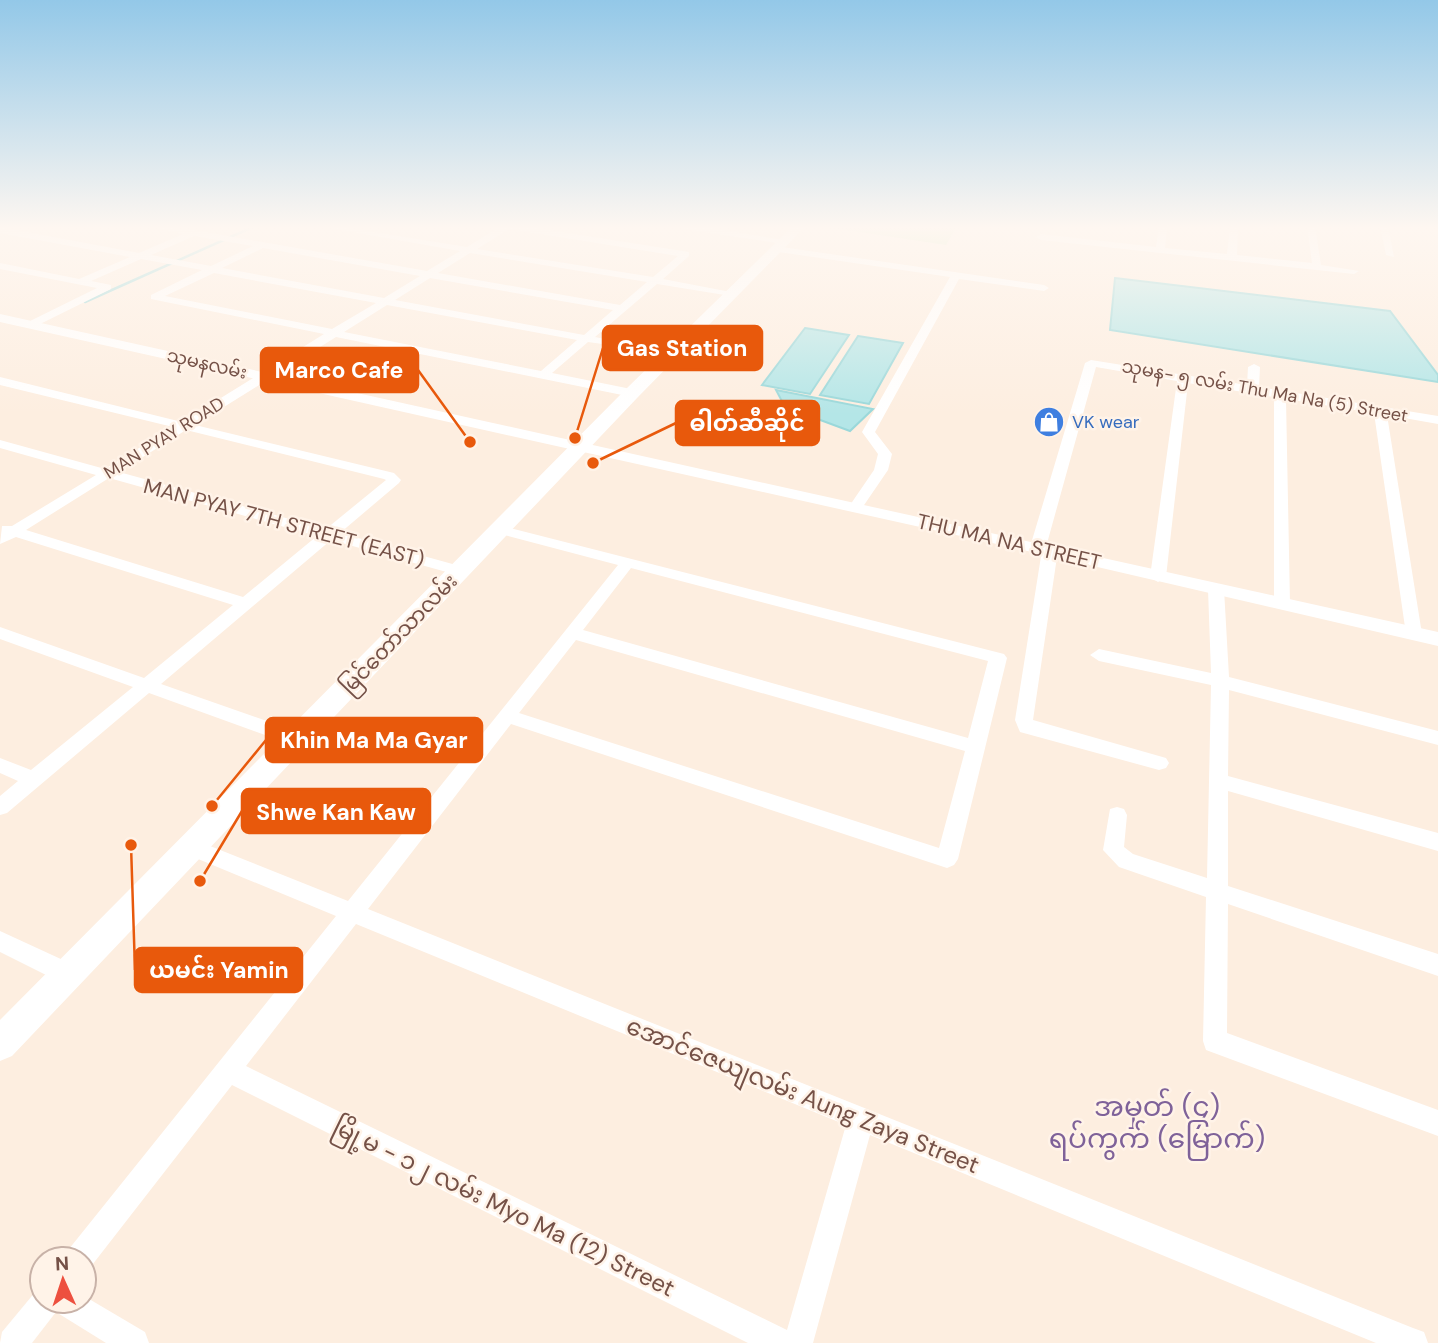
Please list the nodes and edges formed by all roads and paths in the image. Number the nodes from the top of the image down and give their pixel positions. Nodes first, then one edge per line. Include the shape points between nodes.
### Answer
1 (104, 289) edge
2 (172, 289) edge
3 (315, 289) edge
4 (406, 289) edge
5 (505, 289) edge
6 (645, 289) edge
7 (700, 289) edge
8 (735, 289) edge
9 (949, 289) edge
10 (731, 293) junction
11 (384, 302) junction
12 (620, 309) junction
13 (0, 318) edge
14 (30, 325) junction
15 (334, 333) junction
16 (584, 339) junction
17 (620, 345) dead end
18 (1254, 367) dead end
19 (543, 375) junction
20 (263, 377) junction
21 (1183, 378) junction
22 (0, 381) edge
23 (1254, 390) junction
24 (632, 393) junction
25 (1280, 394) junction
26 (1380, 411) junction
27 (1438, 420) edge
28 (182, 428) junction
29 (0, 444) edge
30 (579, 447) junction
31 (107, 474) junction
32 (855, 508) junction
33 (502, 530) junction
34 (5, 533) edge
35 (328, 535) junction
36 (1044, 548) junction
37 (628, 562) junction
38 (461, 572) junction
39 (1158, 577) junction
40 (1216, 589) junction
41 (246, 603) junction
42 (1282, 604) junction
43 (0, 633) edge
44 (573, 633) junction
45 (1414, 634) junction
46 (1438, 639) edge
47 (1099, 654) dead end
48 (1220, 681) junction
49 (145, 686) junction
50 (507, 716) junction
51 (1438, 738) edge
52 (298, 739) junction
53 (975, 747) junction
54 (1160, 763) dead end
55 (0, 765) edge
56 (33, 779) junction
57 (1219, 781) junction
58 (0, 807) edge
59 (1117, 815) dead end
60 (1438, 842) edge
61 (193, 848) junction
62 (1215, 892) junction
63 (352, 912) junction
64 (0, 941) edge
65 (1438, 965) edge
66 (68, 974) junction
67 (0, 1044) edge
68 (228, 1070) junction
69 (861, 1119) junction
70 (1438, 1123) edge
71 (90, 1245) edge
72 (35, 1315) edge
73 (88, 1315) edge
74 (13, 1343) edge
75 (134, 1343) edge
76 (780, 1343) edge
77 (798, 1343) edge
78 (1413, 1343) edge

1 - 14 street
2 - 15 street via 155,297
3 - 11 street
4 - 11 street, MAN PYAY ROAD
5 - 12 street
6 - 12 street
7 - 10 street
8 - 10 main road, မြင်တော်သာလမ်း
9 - 32 street via 868,432 885,454 881,470
10 - 24 main road, မြင်တော်သာလမ်း
11 - 15 street, MAN PYAY ROAD
11 - 16 street
12 - 16 street
13 - 14 street, သုမနလမ်း
14 - 20 street, သုမနလမ်း
15 - 19 street
15 - 20 street, MAN PYAY ROAD
16 - 17 street
16 - 19 street
18 - 23 street
19 - 24 street
20 - 28 street, MAN PYAY ROAD
20 - 30 street, သုမနလမ်း
21 - 23 street, သုမန- ၅ လမ်း Thu Ma Na (5) Street
21 - 36 street, သုမန- ၅ လမ်း Thu Ma Na (5) Street via 1088,364
21 - 39 street
22 - 28 street
23 - 25 street, သုမန- ၅ လမ်း Thu Ma Na (5) Street
24 - 30 main road, မြင်တော်သာလမ်း
25 - 26 street, သုမန- ၅ လမ်း Thu Ma Na (5) Street
25 - 42 street
26 - 27 street, သုမန- ၅ လမ်း Thu Ma Na (5) Street
26 - 45 street
28 - 31 street, MAN PYAY ROAD
28 - 35 street via 394,481
29 - 31 street, MAN PYAY 7TH STREET (EAST)
30 - 32 street, THU MA NA STREET
30 - 33 main road, မြင်တော်သာလမ်း
31 - 34 street, MAN PYAY ROAD
31 - 35 street, MAN PYAY 7TH STREET (EAST)
32 - 36 street, THU MA NA STREET
33 - 37 street
33 - 38 main road, မြင်တော်သာလမ်း
34 - 41 street
35 - 38 street, MAN PYAY 7TH STREET (EAST)
35 - 41 street
36 - 39 street, THU MA NA STREET
36 - 54 street via 1027,727
37 - 44 street
37 - 53 street via 998,658
38 - 52 main road, မြင်တော်သာလမ်း
39 - 40 street, THU MA NA STREET
40 - 42 street, THU MA NA STREET
40 - 48 street
41 - 49 street
42 - 45 street, THU MA NA STREET
43 - 49 street
44 - 50 street
44 - 53 street
45 - 46 street, THU MA NA STREET
47 - 48 street
48 - 51 street
48 - 57 street
49 - 52 street
49 - 56 street
50 - 53 street via 947,859
50 - 63 street
52 - 61 main road, မြင်တော်သာလမ်း
55 - 56 street
56 - 58 street
57 - 60 street
57 - 62 street
59 - 62 street via 1114,850 1118,856
61 - 63 street, အောင်ဇေယျလမ်း Aung Zaya Street
61 - 66 main road, မြင်တော်သာလမ်း
62 - 65 street
62 - 70 street via 1215,1041
63 - 68 street
63 - 69 street, အောင်ဇေယျလမ်း Aung Zaya Street
64 - 66 street
66 - 67 main road, မြင်တော်သာလမ်း
68 - 71 street
68 - 76 street, မြို့မ - ၁၂ လမ်း Myo Ma (12) Street
69 - 77 street
69 - 78 street, အောင်ဇေယျလမ်း Aung Zaya Street
72 - 74 street
73 - 75 street

